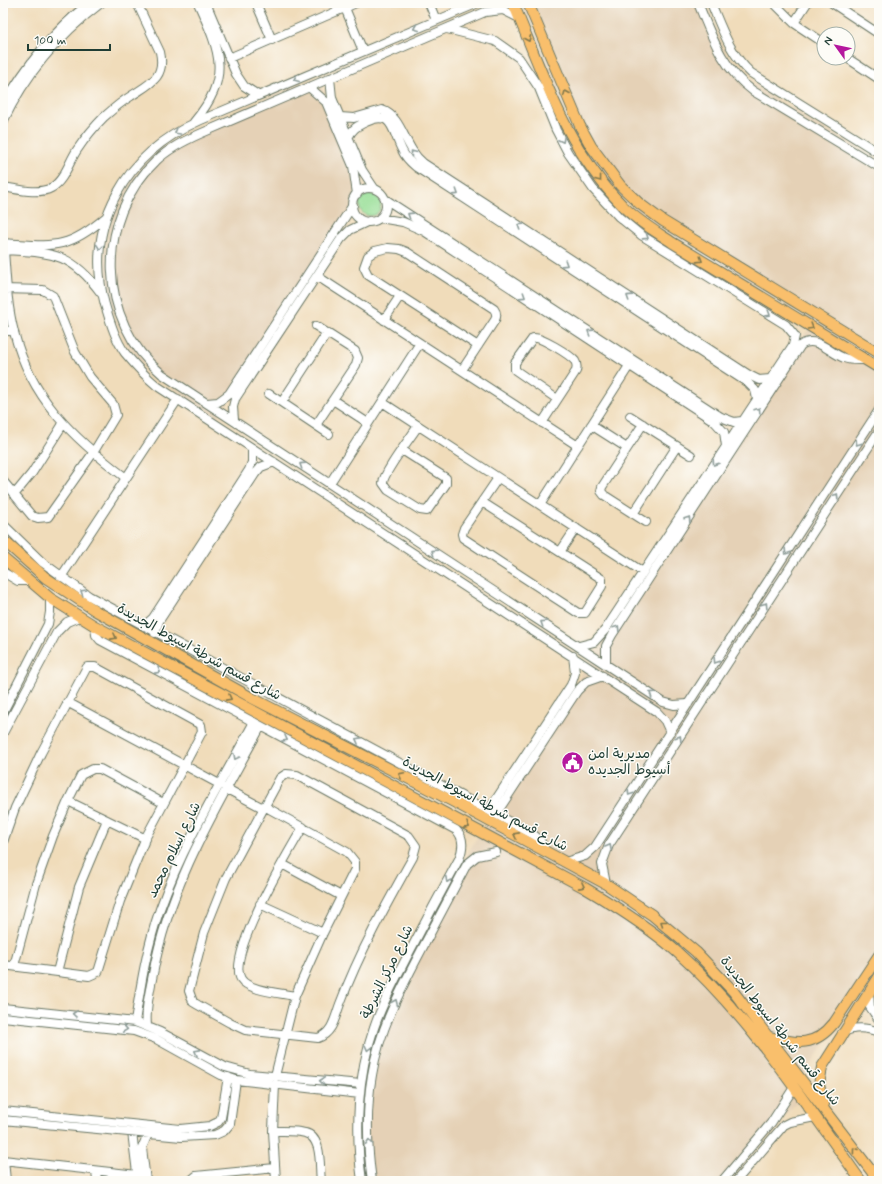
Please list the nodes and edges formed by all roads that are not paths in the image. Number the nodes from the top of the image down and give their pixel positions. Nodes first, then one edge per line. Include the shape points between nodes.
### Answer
1 (89, 3) edge
2 (101, 3) edge
3 (137, 3) edge
4 (198, 3) edge
5 (206, 3) edge
6 (256, 3) edge
7 (356, 3) edge
8 (429, 3) edge
9 (513, 3) edge
10 (698, 3) edge
11 (711, 3) edge
12 (774, 3) edge
13 (807, 3) edge
14 (832, 3) edge
15 (476, 4) edge
16 (529, 5) edge
17 (345, 8) junction
18 (478, 15) junction
19 (519, 18) junction
20 (436, 20) junction
21 (794, 23) junction
22 (447, 29) junction
23 (879, 34) edge
24 (816, 38) edge
25 (57, 39) junction
26 (272, 40) junction
27 (363, 51) junction
28 (229, 58) junction
29 (342, 60) junction
30 (856, 64) edge
31 (346, 71) junction
32 (330, 78) junction
33 (879, 80) edge
34 (309, 87) junction
35 (258, 95) junction
36 (550, 103) junction
37 (3, 106) edge
38 (340, 117) junction
39 (3, 122) edge
40 (193, 123) junction
41 (348, 138) junction
42 (159, 143) junction
43 (166, 152) junction
44 (879, 153) edge
45 (879, 167) edge
46 (3, 187) edge
47 (374, 188) junction
48 (357, 194) junction
49 (386, 199) junction
50 (353, 205) junction
51 (107, 217) junction
52 (380, 218) junction
53 (369, 221) junction
54 (56, 245) junction
55 (3, 248) edge
56 (55, 255) junction
57 (324, 257) junction
58 (735, 266) junction
59 (317, 276) junction
60 (727, 277) junction
61 (511, 284) junction
62 (605, 285) junction
63 (5, 289) edge
64 (103, 296) junction
65 (400, 296) junction
66 (758, 296) junction
67 (752, 305) junction
68 (384, 320) junction
69 (316, 326) dead end
70 (125, 327) junction
71 (3, 331) edge
72 (14, 331) junction
73 (114, 332) junction
74 (327, 333) junction
75 (420, 343) junction
76 (478, 346) junction
77 (796, 346) junction
78 (876, 351) edge
79 (256, 360) junction
80 (866, 360) junction
81 (630, 366) junction
82 (879, 368) edge
83 (462, 370) junction
84 (770, 379) junction
85 (660, 382) junction
86 (269, 394) dead end
87 (557, 399) junction
88 (756, 399) junction
89 (178, 400) junction
90 (333, 400) junction
91 (282, 402) junction
92 (382, 402) junction
93 (207, 403) junction
94 (879, 410) edge
95 (630, 416) dead end
96 (234, 420) junction
97 (742, 421) junction
98 (368, 423) junction
99 (542, 423) junction
100 (63, 424) junction
101 (643, 424) junction
102 (316, 425) junction
103 (591, 425) junction
104 (418, 426) junction
105 (879, 431) edge
106 (329, 434) dead end
107 (578, 446) junction
108 (677, 446) junction
109 (726, 446) junction
110 (252, 448) junction
111 (627, 448) junction
112 (402, 450) junction
113 (93, 453) junction
114 (691, 455) dead end
115 (274, 462) junction
116 (314, 473) junction
117 (126, 478) junction
118 (498, 478) junction
119 (3, 481) edge
120 (330, 483) junction
121 (308, 484) junction
122 (14, 495) junction
123 (694, 501) junction
124 (482, 502) junction
125 (540, 505) junction
126 (633, 514) junction
127 (646, 522) dead end
128 (3, 524) edge
129 (576, 528) junction
130 (3, 540) edge
131 (14, 544) junction
132 (560, 552) junction
133 (3, 558) edge
134 (37, 570) junction
135 (3, 572) edge
136 (643, 572) junction
137 (61, 577) junction
138 (28, 581) junction
139 (69, 589) junction
140 (50, 598) junction
141 (508, 600) junction
142 (629, 602) junction
143 (502, 610) junction
144 (79, 617) junction
145 (742, 620) junction
146 (96, 626) junction
147 (144, 626) junction
148 (752, 626) junction
149 (156, 633) junction
150 (579, 646) junction
151 (572, 656) junction
152 (606, 664) junction
153 (603, 676) junction
154 (215, 678) junction
155 (211, 688) junction
156 (67, 702) junction
157 (688, 704) junction
158 (3, 712) edge
159 (258, 724) junction
160 (670, 732) junction
161 (3, 733) edge
162 (342, 764) junction
163 (186, 766) junction
164 (415, 783) junction
165 (224, 787) junction
166 (437, 788) junction
167 (409, 794) junction
168 (68, 801) junction
169 (452, 801) junction
170 (163, 803) junction
171 (264, 807) junction
172 (486, 811) junction
173 (442, 817) junction
174 (107, 820) junction
175 (204, 824) junction
176 (303, 827) junction
177 (146, 839) junction
178 (3, 842) edge
179 (498, 848) junction
180 (546, 852) junction
181 (565, 862) junction
182 (282, 864) junction
183 (606, 884) junction
184 (342, 896) junction
185 (260, 904) junction
186 (323, 933) junction
187 (684, 941) junction
188 (676, 951) junction
189 (696, 952) junction
190 (879, 955) edge
191 (687, 961) junction
192 (3, 965) edge
193 (14, 966) junction
194 (57, 972) junction
195 (879, 977) edge
196 (869, 992) junction
197 (295, 996) junction
198 (3, 1008) edge
199 (3, 1017) edge
200 (879, 1020) edge
201 (135, 1022) junction
202 (147, 1025) junction
203 (830, 1028) junction
204 (879, 1032) edge
205 (284, 1034) junction
206 (842, 1034) junction
207 (158, 1035) junction
208 (770, 1037) junction
209 (228, 1077) junction
210 (250, 1078) junction
211 (236, 1080) junction
212 (275, 1080) junction
213 (361, 1084) junction
214 (794, 1089) junction
215 (360, 1094) junction
216 (3, 1111) edge
217 (368, 1114) junction
218 (359, 1115) junction
219 (829, 1115) junction
220 (815, 1117) junction
221 (3, 1120) edge
222 (273, 1131) junction
223 (132, 1132) junction
224 (151, 1132) junction
225 (3, 1160) edge
226 (275, 1168) junction
227 (96, 1171) junction
228 (137, 1178) edge
229 (6, 1181) edge
230 (97, 1181) edge
231 (146, 1181) edge
232 (190, 1181) edge
233 (276, 1181) edge
234 (321, 1181) edge
235 (362, 1181) edge
236 (372, 1181) edge
237 (722, 1181) edge
238 (736, 1181) edge
239 (861, 1181) edge
240 (879, 1181) edge

1 - 25 street
2 - 25 street
3 - 46 street via 160,52 162,60 159,74 98,124 77,150 55,185 43,191
4 - 40 street via 214,40 219,68 213,95
5 - 28 street
6 - 26 street
7 - 17 street
8 - 20 street
9 - 19 main road
10 - 45 street via 718,51 739,80
11 - 44 street via 731,49 751,73
12 - 21 street
13 - 21 street
14 - 23 street
15 - 18 street
15 - 20 street
58 -> 16 main road via 651,213 625,190 604,166 580,126
17 - 26 street
17 - 27 street
18 - 19 street via 499,9
18 - 22 street
19 -> 36 main road
20 -> 27 street
21 - 24 street
22 - 31 street
22 - 36 street via 490,40 508,50 519,58
25 - 37 street via 26,69
25 - 39 street via 29,78
26 - 28 street
27 - 29 street
28 - 35 street via 240,80
29 - 31 street
29 -> 35 street
30 - 33 street
31 - 32 street
32 - 34 street
32 - 38 street via 331,94
34 - 43 street via 193,137
34 - 48 street via 326,102 353,166
35 - 40 street
36 -> 60 main road via 581,154 622,206 644,224
36 -> 67 street via 556,130 572,159 618,217 641,235
38 - 41 street
62 -> 38 street via 417,158 408,147 392,115 382,110 354,118
40 -> 42 street
41 - 47 street via 362,170
41 -> 62 street via 355,127 377,117 386,119 406,156 416,167
42 - 43 street
42 - 51 street via 129,173 116,194
43 - 70 street via 138,182 124,206 115,232 111,260 113,287
47 - 48 street via 363,189
47 - 49 street
48 - 50 street
49 - 52 street via 385,210
61 -> 49 street
50 - 53 street via 358,217
50 - 57 street
51 - 54 street via 79,238
51 -> 64 street via 99,256
52 - 53 street
52 - 61 street via 397,220 419,228
53 - 57 street via 347,233
54 - 55 street
54 - 56 street
55 - 56 street
55 - 63 street
56 - 64 street via 83,271
57 - 59 street
57 - 79 street
58 - 60 main road
58 - 78 main road
59 - 68 street
59 - 79 street
60 - 66 main road
61 -> 81 street
85 -> 61 street
84 -> 62 street via 759,380 749,375
62 - 88 street via 751,384
63 - 72 street
63 - 113 street via 43,290 53,296 82,365 115,407 115,418
64 - 73 street
65 - 68 street
65 - 76 street
65 - 76 street via 366,273 366,260 375,251 392,248 407,252 494,309 496,318
66 - 67 main road
66 -> 80 main road
67 -> 77 street via 786,325 794,336
68 - 75 street
69 - 74 street
70 - 73 street
70 - 93 street via 140,353 154,367
71 - 72 street
72 - 100 street via 29,372
73 - 89 street via 136,366 157,386
74 - 90 street via 355,351 358,358
74 - 91 street
75 - 83 street
75 - 92 street
76 - 83 street
77 - 80 street via 811,341 845,359
77 - 84 street
123 -> 77 street
78 - 80 main road
79 - 93 street via 227,396 218,402
79 - 96 street via 235,399
80 - 82 main road
81 - 85 street
81 - 103 street
83 - 99 street
84 - 88 street
85 - 97 street via 721,417 734,422
85 - 109 street via 718,424 724,432
86 - 91 street
87 - 87 street via 576,370 576,364 539,338 533,338 515,363 515,370
87 - 99 street
88 - 97 street
89 - 110 street
89 - 117 street
90 - 98 street
90 - 102 street
91 - 102 street
92 - 98 street
92 - 104 street
93 - 96 street
94 -> 145 street
95 - 101 street
116 -> 96 street
97 - 109 street
98 - 120 street
99 - 107 street
100 - 113 street
100 - 122 street via 32,473
101 - 108 street
101 - 111 street
102 - 106 street
103 - 107 street
103 - 111 street
104 - 112 street
104 - 118 street
148 -> 105 street
107 - 125 street
108 - 114 street
108 - 126 street
109 -> 123 street
110 - 115 street
110 - 147 street via 249,470 153,618
111 - 126 street via 601,491 604,496
112 - 112 street via 384,478 384,486 420,510 427,511 446,484 446,478
113 - 117 street
113 - 122 street via 48,516 32,516
115 - 121 street
115 - 149 street via 262,467 255,474 159,621
116 - 120 street
116 - 121 street
117 - 137 street
118 - 124 street
118 - 125 street
119 - 122 street
141 -> 120 street
121 - 143 street
123 - 136 street
142 -> 123 street
124 - 132 street
124 - 132 street via 463,530 464,540 582,614 603,582
125 - 129 street
126 - 127 street
128 - 131 street
129 - 132 street
129 - 136 street
130 - 131 main road, شارع قسم شرطة اسيوط الجديدة
131 - 134 main road, شارع قسم شرطة اسيوط الجديدة
131 - 137 street
133 - 138 main road, شارع قسم شرطة اسيوط الجديدة
134 - 138 main road
134 - 139 main road, شارع قسم شرطة اسيوط الجديدة
135 - 138 street via 18,581
136 - 142 street
137 - 139 street
138 - 140 main road, شارع قسم شرطة اسيوط الجديدة
147 -> 139 street
139 - 154 main road, شارع قسم شرطة اسيوط الجديدة
140 - 144 main road, شارع قسم شرطة اسيوط الجديدة
140 - 158 street via 48,624
141 - 143 street
150 -> 141 street
142 - 150 street via 602,635 594,642
152 -> 142 street via 605,652 609,640
143 - 151 street
144 - 146 main road, شارع قسم شرطة اسيوط الجديدة
144 - 161 street via 64,625 54,636
145 - 148 street
145 -> 157 street
146 -> 155 main road, شارع قسم شرطة اسيوط الجديدة
146 -> 159 street via 96,635 100,640
147 - 149 street
183 -> 148 street via 602,864 609,845
166 -> 149 street
150 - 152 street
151 - 153 street
151 - 172 street via 575,673 571,684
157 -> 152 street via 666,704
153 - 160 street via 660,714
153 - 172 street via 586,682 577,691
154 - 155 main road
164 -> 154 main road, شارع قسم شرطة اسيوط الجديدة
155 -> 162 main road, شارع قسم شرطة اسيوط الجديدة
156 - 163 street
156 - 163 street via 84,669 92,666 199,724 202,732
156 - 178 street via 15,808
157 - 160 street
159 -> 162 street
159 - 165 street, شارع اسلام محمد
160 -> 181 street via 595,847 585,856
162 - 167 main road, شارع قسم شرطة اسيوط الجديدة
162 - 173 street
163 - 165 street
163 - 170 street
164 - 166 main road, شارع قسم شرطة اسيوط الجديدة
164 - 167 main road
165 - 171 street
165 - 175 street, شارع اسلام محمد
166 - 169 main road, شارع قسم شرطة اسيوط الجديدة
166 - 172 street
167 - 173 main road, شارع قسم شرطة اسيوط الجديدة
168 - 170 street via 81,775 93,769 106,772
168 - 174 street
168 - 193 street via 36,884
169 - 172 main road, شارع قسم شرطة اسيوط الجديدة
169 - 173 main road via 446,806
170 - 177 street
171 - 176 street
171 - 205 street via 226,878 204,933 189,991 193,1002 235,1026 250,1031
171 - 205 street via 280,778 286,774 293,774 409,836 416,846 416,852 352,972 328,1032 318,1038
180 -> 172 main road, شارع قسم شرطة اسيوط الجديدة
172 - 180 street via 536,836
173 -> 179 main road, شارع قسم شرطة اسيوط الجديدة
173 -> 213 street, شارع مركز الشرطة via 458,832 462,841 461,854 380,1010 368,1047
174 - 177 street
174 - 194 street via 79,887
175 - 201 street, شارع اسلام محمد via 174,873 158,916 144,968
175 - 202 street, شارع اسلام محمد via 166,920 147,1006
176 - 182 street
176 - 184 street via 352,856 355,869
177 - 194 street via 120,901 98,972 89,976
179 -> 188 main road, شارع قسم شرطة اسيوط الجديدة via 619,908
217 -> 179 street, شارع مركز الشرطة via 376,1055 397,997 467,864 477,856
180 - 181 main road, شارع قسم شرطة اسيوط الجديدة
181 - 183 main road, شارع قسم شرطة اسيوط الجديدة
182 - 184 street
182 - 185 street
187 -> 183 main road, شارع قسم شرطة اسيوط الجديدة via 652,914
184 - 186 street
185 - 186 street
185 - 197 street via 239,962 240,979 252,987
186 - 197 street
187 - 188 main road via 681,950
187 - 189 main road, شارع قسم شرطة اسيوط الجديدة
188 - 191 main road, شارع قسم شرطة اسيوط الجديدة
189 - 191 main road via 689,956
189 - 208 main road, شارع قسم شرطة اسيوط الجديدة via 733,991
190 - 203 main road
191 - 214 main road, شارع قسم شرطة اسيوط الجديدة via 732,1008
192 - 193 street
193 - 194 street
195 - 196 main road
196 - 200 street via 870,1007
196 - 206 main road
197 - 205 street
201 -> 198 street
199 -> 207 street via 126,1029
201 - 202 street
202 - 207 street
203 - 206 main road via 833,1034
203 - 208 main road via 820,1037 802,1043
204 - 206 street via 859,1028
205 - 212 street
206 - 219 main road via 819,1076 819,1090
207 - 209 street
210 -> 207 street
208 - 219 main road, شارع قسم شرطة اسيوط الجديدة
209 - 211 street
209 - 224 street via 221,1118 214,1125
210 - 211 street
210 - 212 street
211 - 224 street via 230,1124 224,1132 181,1137
213 -> 212 street
212 - 215 street
212 - 222 street
213 - 215 street, شارع مركز الشرطة
214 - 220 main road, شارع قسم شرطة اسيوط الجديدة
214 - 237 street via 771,1123
215 - 218 street, شارع مركز الشرطة
216 - 224 street
217 - 218 street
236 -> 217 street, شارع مركز الشرطة
218 - 235 street, شارع مركز الشرطة via 358,1141
240 -> 219 main road, شارع قسم شرطة اسيوط الجديدة
220 - 238 street via 784,1125
220 - 239 main road, شارع قسم شرطة اسيوط الجديدة
221 - 223 street
222 - 226 street
222 - 234 street via 305,1132 314,1138 318,1147
223 - 224 street
223 - 228 street
224 - 231 street via 142,1148
225 - 227 street
225 - 229 street
226 - 232 street via 196,1176
226 - 233 street
227 - 228 street
227 - 230 street

